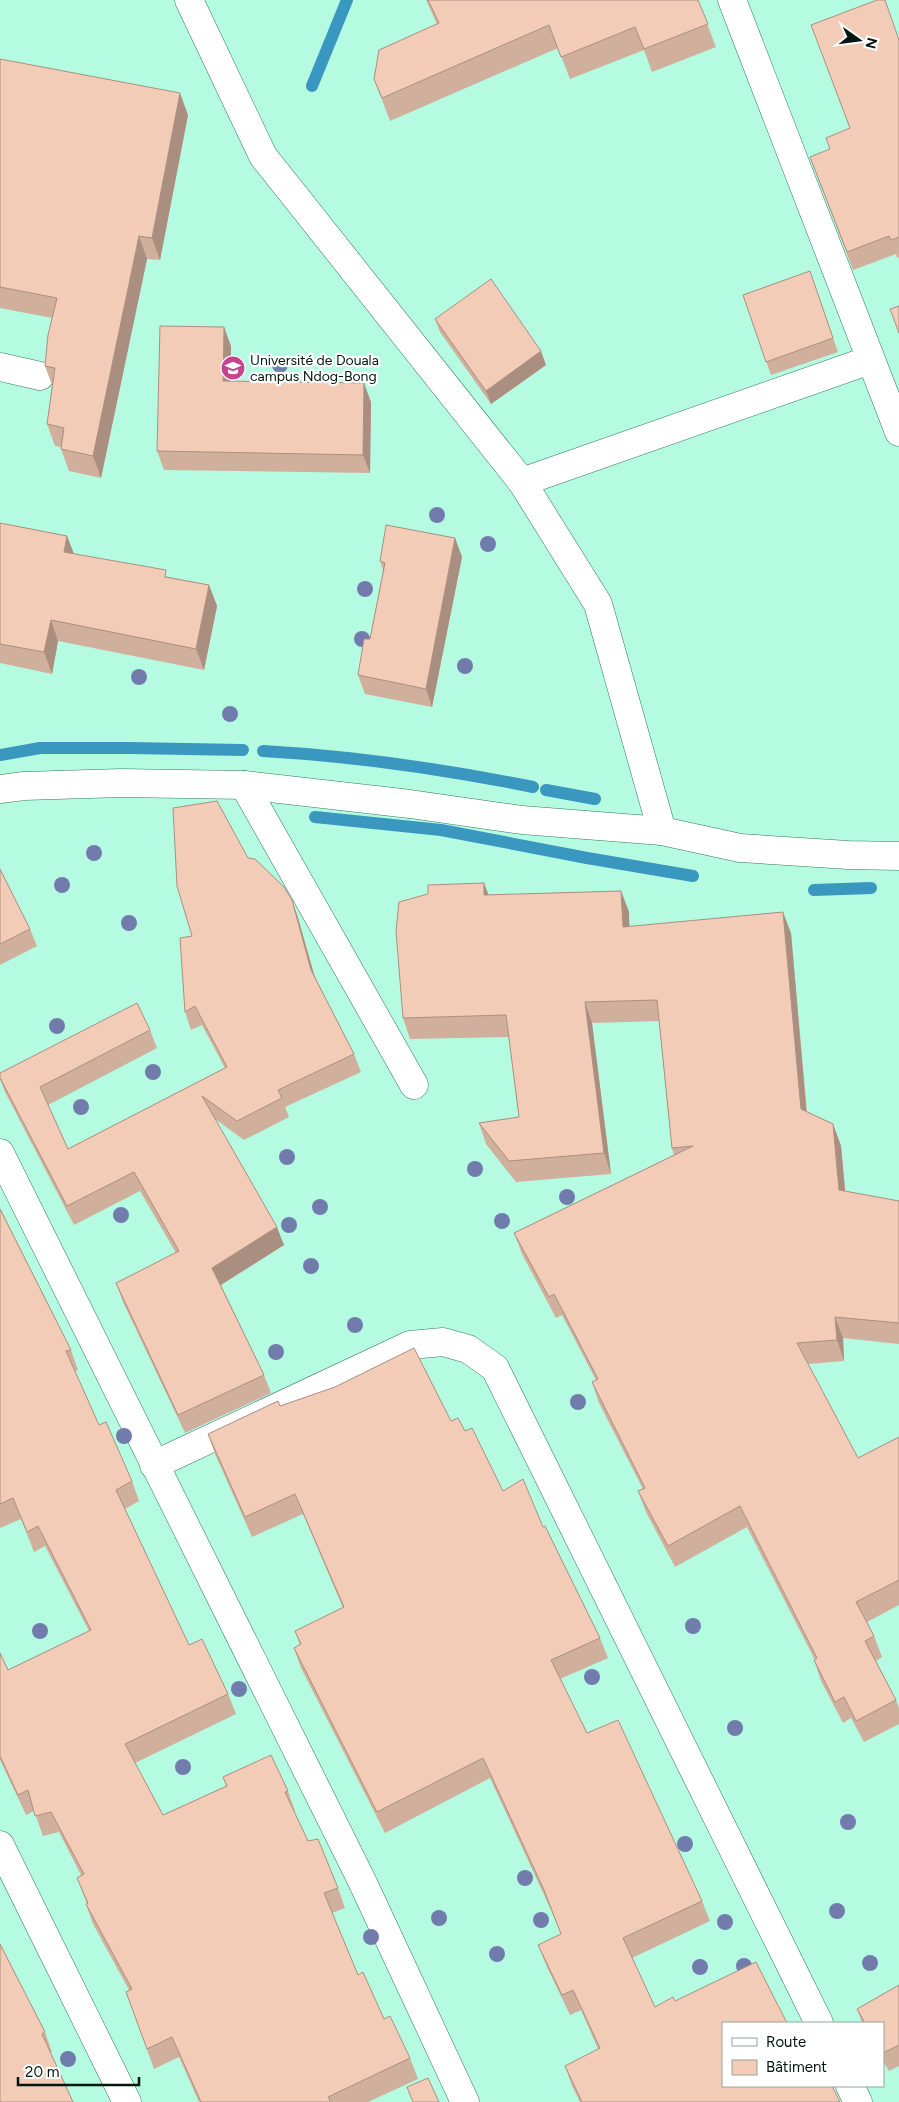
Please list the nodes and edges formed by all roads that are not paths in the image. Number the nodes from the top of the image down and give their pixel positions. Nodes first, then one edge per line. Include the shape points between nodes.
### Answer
1 (189, 0) edge
2 (732, 0) edge
3 (870, 360) junction
4 (0, 367) edge
5 (40, 376) dead end
6 (899, 432) edge
7 (522, 482) junction
8 (244, 785) junction
9 (0, 789) edge
10 (662, 831) junction
11 (899, 856) edge
12 (414, 1085) dead end
13 (0, 1153) edge
14 (154, 1465) junction
15 (0, 1845) edge
16 (819, 2022) edge
17 (850, 2087) edge
18 (127, 2102) edge
19 (465, 2102) edge
20 (858, 2102) edge

1 - 7 street via 263,156
2 - 3 street
3 - 6 street
3 - 7 street
4 - 5 street
7 - 10 street via 598,604
8 - 9 street via 121,783
8 - 10 street via 522,820
8 - 12 street
10 - 11 street via 740,848 848,856
13 - 14 street
14 - 16 street via 410,1345 443,1342 468,1348 495,1368
14 - 19 street via 362,1881
15 - 18 street
17 - 20 street

